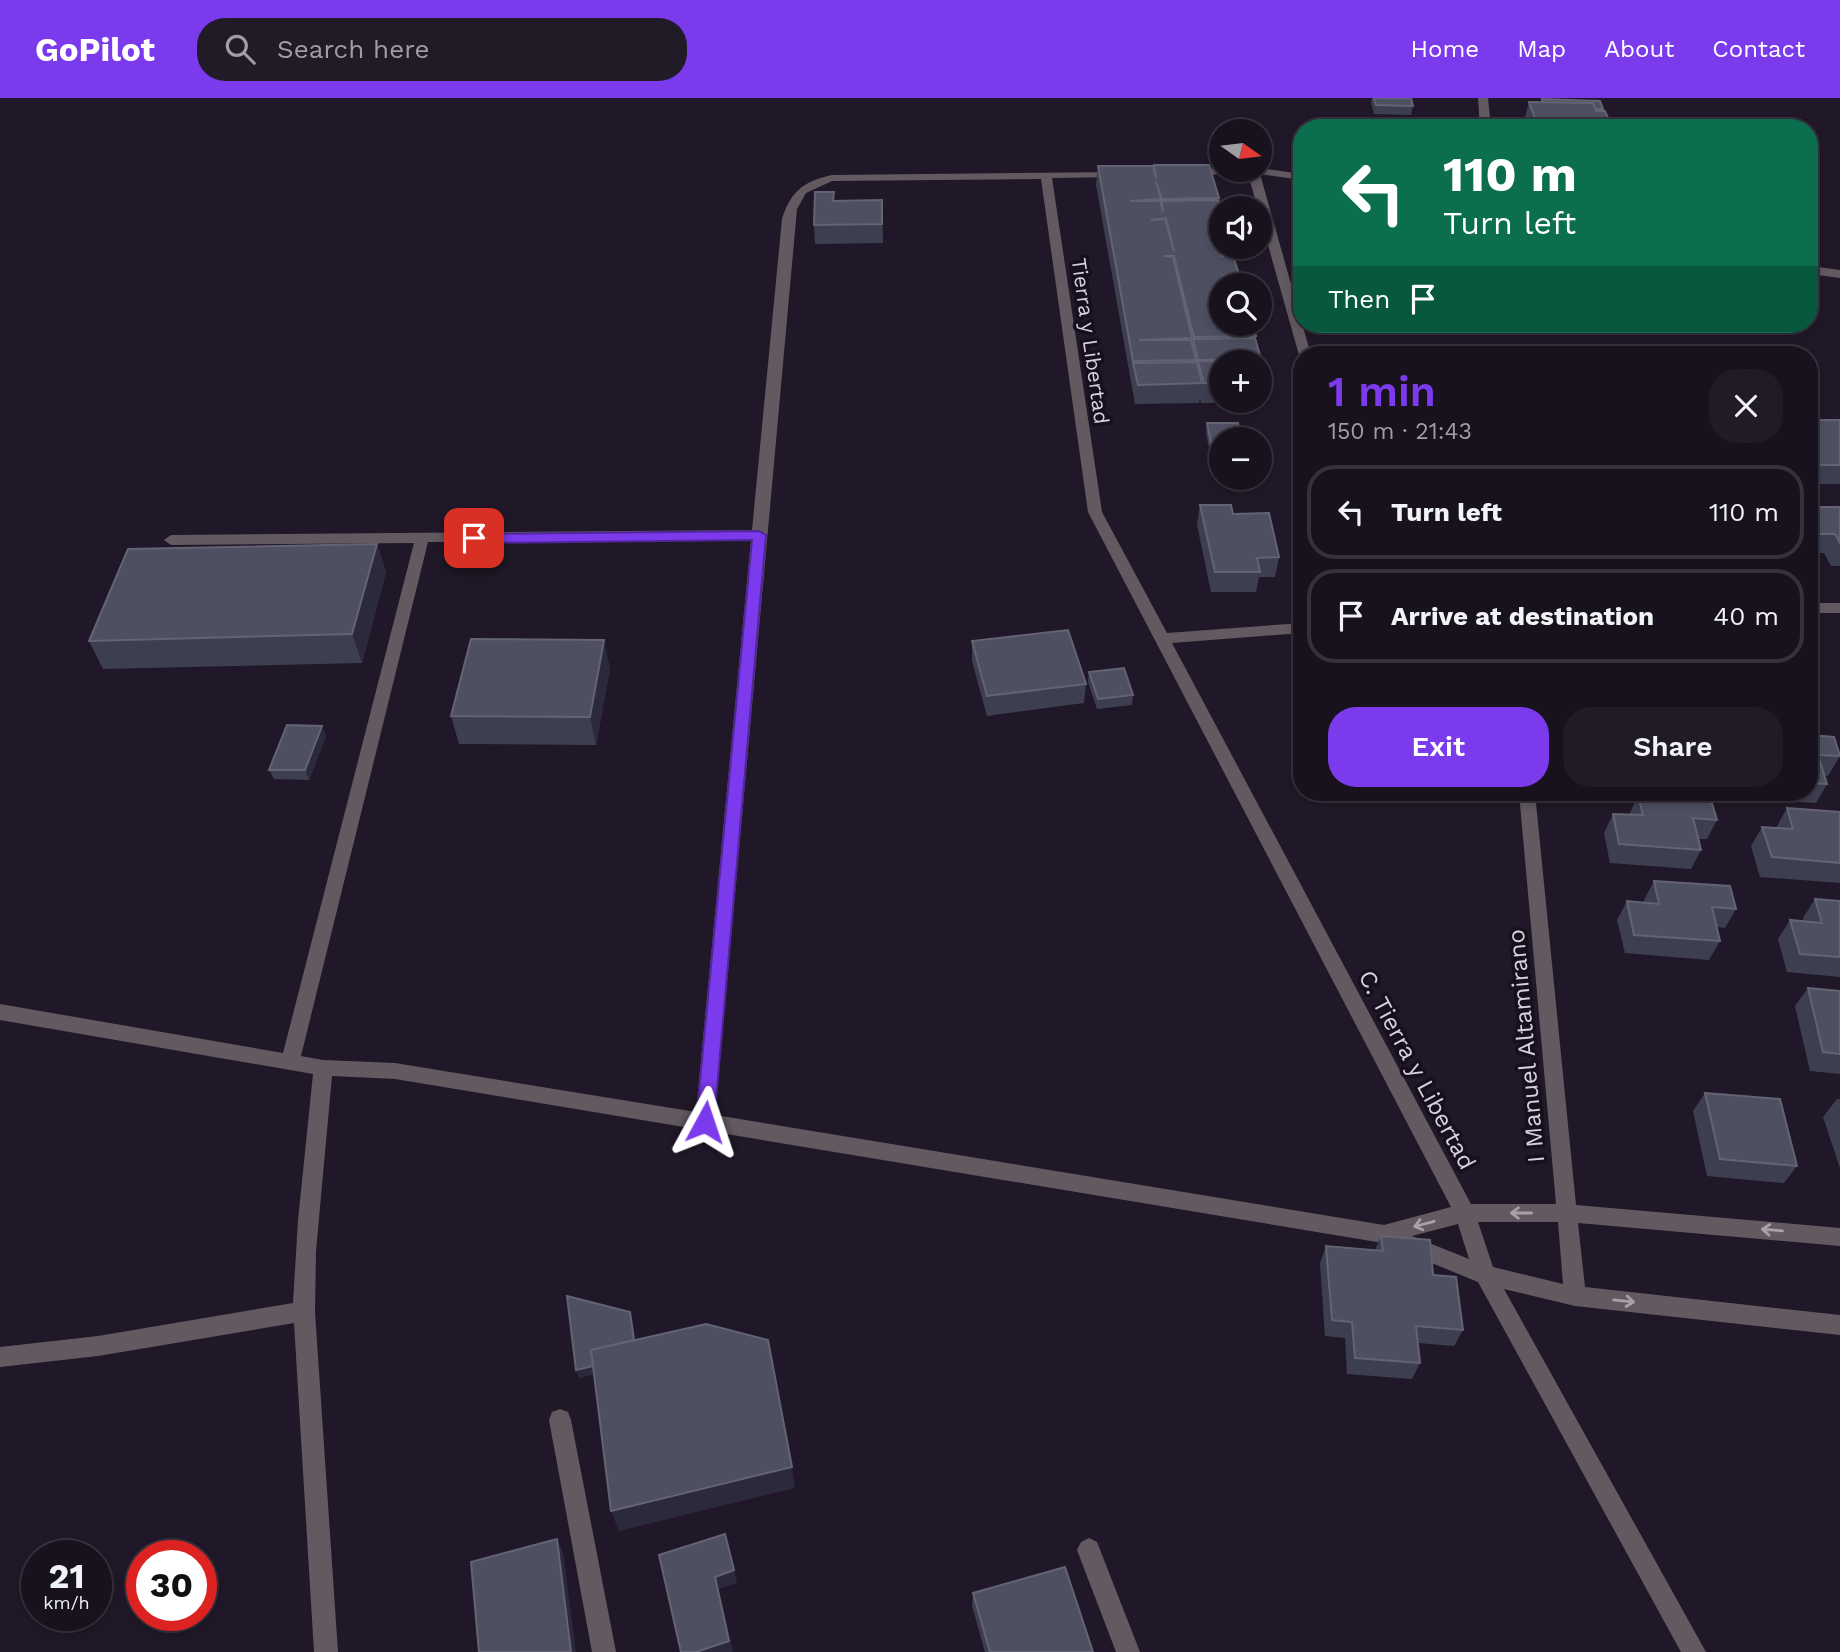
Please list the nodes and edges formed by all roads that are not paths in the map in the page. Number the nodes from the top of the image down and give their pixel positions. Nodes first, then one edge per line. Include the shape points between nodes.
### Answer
1 (1483, 98) edge
2 (1485, 119) edge
3 (1209, 171) edge
4 (1170, 172) edge
5 (1129, 173) edge
6 (1272, 173) edge
7 (1046, 176) junction
8 (1293, 176) edge
9 (1256, 182) edge
10 (1818, 271) edge
11 (1840, 274) edge
12 (1293, 312) edge
13 (1095, 512) joint
14 (759, 535) junction
15 (422, 539) junction
16 (171, 540) dead end
17 (1818, 608) edge
18 (1840, 608) edge
19 (1293, 629) edge
20 (1161, 639) junction
21 (1528, 801) edge
22 (0, 1012) edge
23 (290, 1063) junction
24 (323, 1068) junction
25 (705, 1122) junction
26 (1465, 1213) junction
27 (1567, 1213) junction
28 (1384, 1234) junction
29 (1840, 1237) edge
30 (1485, 1275) junction
31 (1575, 1296) junction
32 (304, 1311) junction
33 (1840, 1325) edge
34 (0, 1357) edge
35 (559, 1420) dead end
36 (1089, 1549) dead end
37 (327, 1652) edge
38 (604, 1652) edge
39 (1128, 1652) edge
40 (1694, 1652) edge

1 - 2 street
3 - 4 street
5 - 7 street
6 - 8 street
7 - 13 street, Tierra y Libertad
7 - 14 street via 832,178 814,182 794,199 788,219
9 - 12 street
10 - 11 street
13 - 20 street, C. Tierra y Libertad
14 - 15 street
14 - 25 street
15 - 16 street
15 - 23 street
17 - 18 street
19 - 20 street
20 - 26 street, C. Tierra y Libertad
21 - 27 street, I Manuel Altamirano
22 - 23 street
23 - 24 street
24 - 25 street via 395,1071
24 - 32 street via 307,1208
25 - 28 street
27 -> 26 street
26 -> 28 street
26 - 30 street, C. Tierra y Libertad
29 -> 27 street
27 - 31 street, I Manuel Altamirano
28 - 30 street
30 - 31 street
30 - 40 street, C. Tierra y Libertad
31 -> 33 street
32 - 34 street via 98,1346
32 - 37 street
35 - 38 street
36 - 39 street

